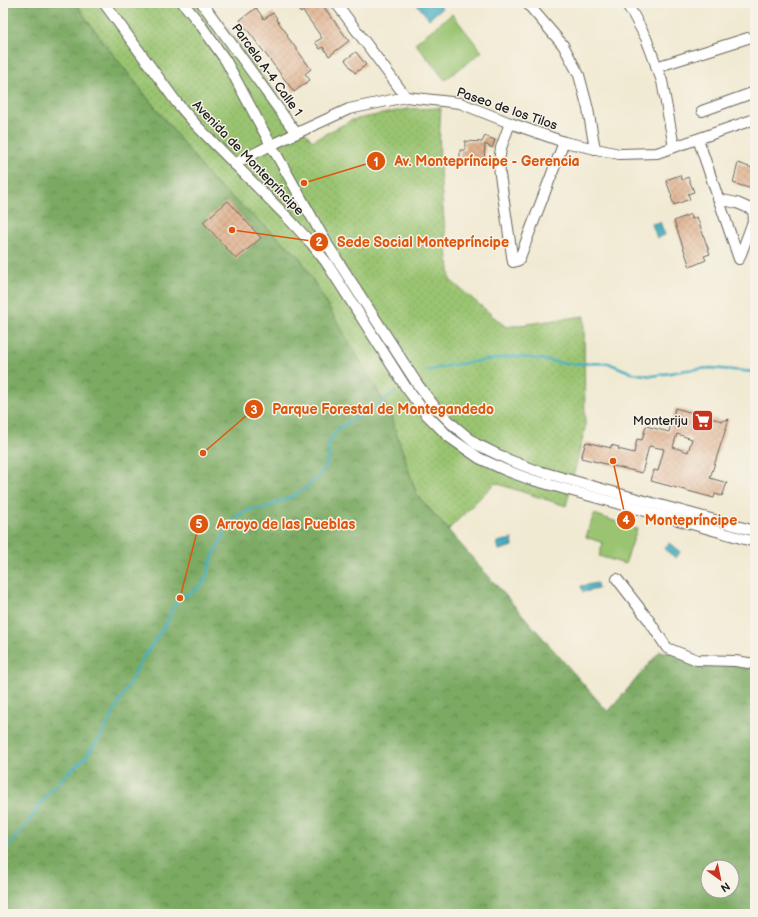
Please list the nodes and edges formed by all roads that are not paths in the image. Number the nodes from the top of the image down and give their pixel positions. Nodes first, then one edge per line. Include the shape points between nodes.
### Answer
1 (104, 3) edge
2 (183, 3) edge
3 (202, 3) edge
4 (336, 3) edge
5 (527, 3) edge
6 (626, 3) edge
7 (748, 38) dead end
8 (656, 66) junction
9 (755, 92) edge
10 (406, 97) junction
11 (702, 111) dead end
12 (755, 119) edge
13 (510, 123) junction
14 (296, 133) junction
15 (698, 139) junction
16 (564, 142) junction
17 (272, 145) junction
18 (674, 147) junction
19 (595, 149) junction
20 (234, 164) junction
21 (718, 199) junction
22 (735, 525) junction
23 (705, 528) junction
24 (755, 531) edge
25 (755, 541) edge
26 (617, 579) dead end
27 (755, 664) edge

1 - 20 street, Avenida de Montepríncipe via 177,103
2 - 17 street, Avenida de Montepríncipe via 226,61
3 - 14 street, Parcela A-4 Calle 1
4 - 10 street
5 - 19 street via 562,45 579,75
6 - 8 street via 646,38
7 - 8 street
8 - 18 street via 662,81
9 - 11 street
10 - 13 street, Paseo de los Tilos via 460,103
10 - 14 street, Paseo de los Tilos via 348,109
12 - 15 street, Paseo de los Tilos
13 - 16 street, Paseo de los Tilos
13 - 16 street via 498,162 513,262 519,260
14 - 17 street, Paseo de los Tilos
15 - 18 street, Paseo de los Tilos
15 - 21 street
16 - 19 street, Paseo de los Tilos
17 - 20 street, Paseo de los Tilos
17 - 22 street, Avenida de Montepríncipe via 327,244 418,385 435,407 476,444 535,470
18 - 19 street, Paseo de los Tilos via 657,153 618,154
20 - 23 street, Avenida de Montepríncipe via 311,243 405,386 426,414 449,437 479,458 528,479
21 - 21 street via 730,232 739,259 754,219 754,210
22 - 23 street via 710,525
22 - 24 street, Avenida de Montepríncipe
22 - 25 street
23 - 25 street, Avenida de Montepríncipe
26 - 27 street via 667,648 697,660

